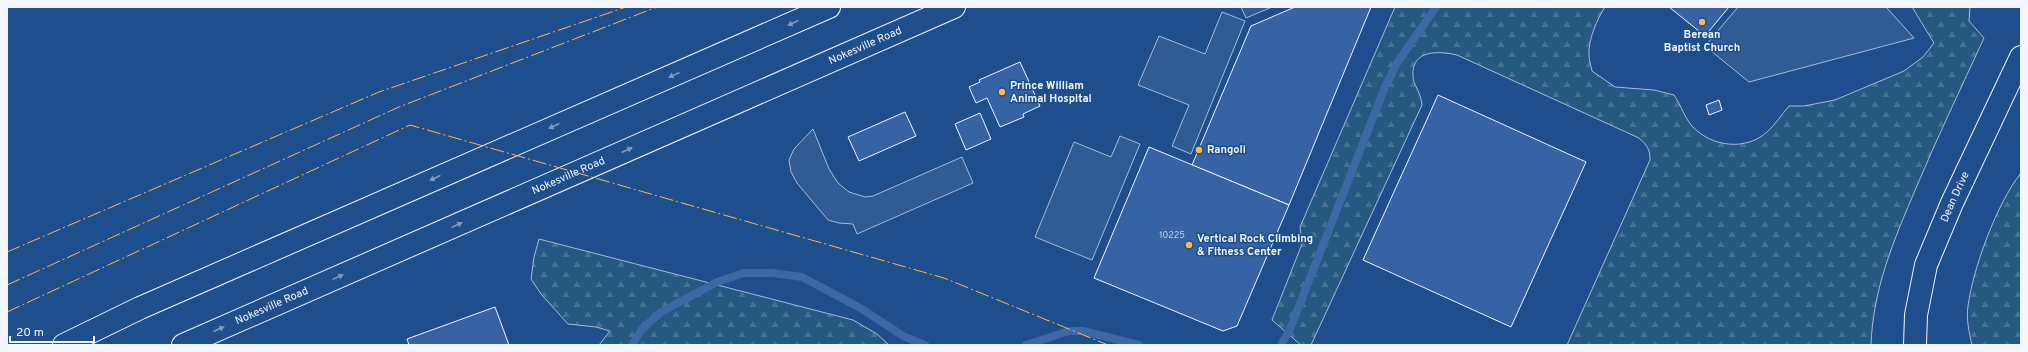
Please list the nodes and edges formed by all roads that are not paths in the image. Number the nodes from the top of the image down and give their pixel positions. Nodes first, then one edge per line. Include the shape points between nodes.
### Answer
1 (828, 7) edge
2 (954, 7) edge
3 (2021, 57) edge
4 (64, 345) edge
5 (183, 345) edge
6 (1915, 345) edge

1 -> 4 main road via 148,305
5 -> 2 main road, Nokesville Road
3 - 6 main road, Dean Drive via 1931,253 1920,290

